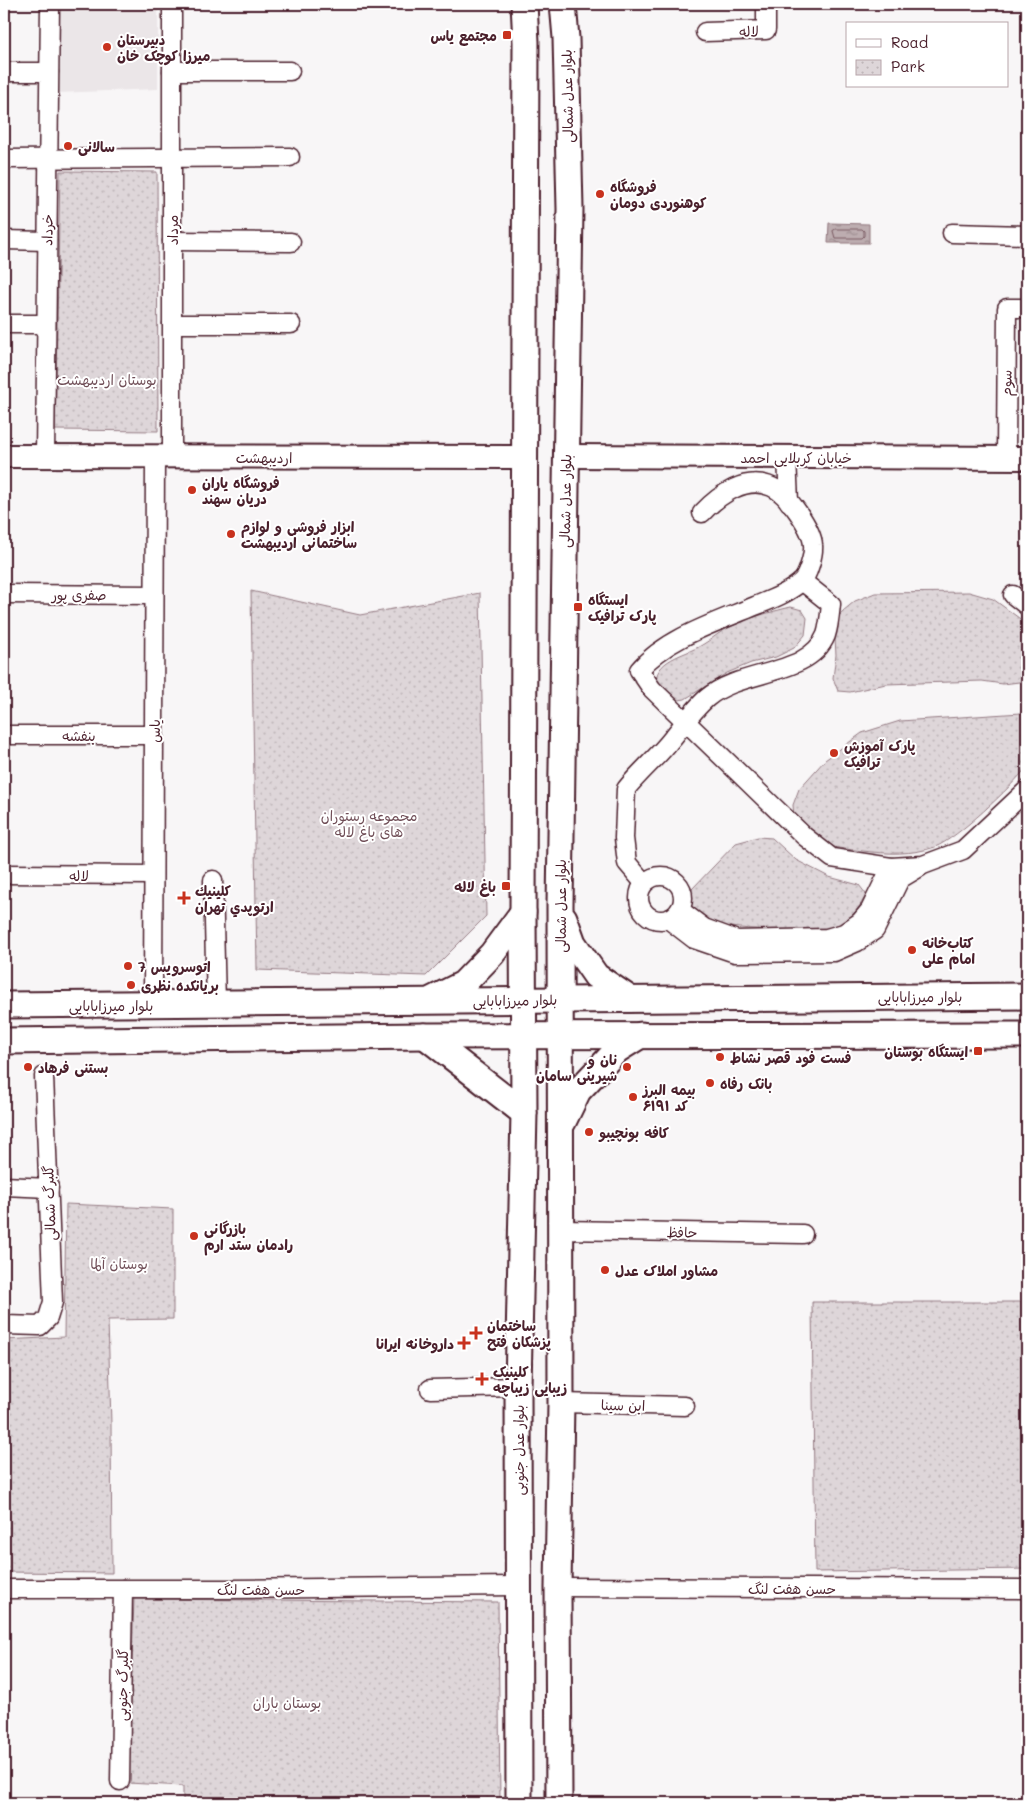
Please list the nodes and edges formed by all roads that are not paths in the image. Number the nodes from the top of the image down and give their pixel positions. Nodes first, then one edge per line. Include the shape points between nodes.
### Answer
1 (50, 4) edge
2 (172, 4) edge
3 (524, 4) edge
4 (563, 4) edge
5 (766, 4) edge
6 (705, 32) dead end
7 (172, 71) junction
8 (290, 71) dead end
9 (4, 72) edge
10 (49, 72) junction
11 (172, 157) junction
12 (290, 157) dead end
13 (4, 158) edge
14 (48, 158) junction
15 (952, 233) dead end
16 (1027, 235) edge
17 (4, 240) edge
18 (47, 241) junction
19 (172, 241) junction
20 (291, 242) dead end
21 (1027, 308) edge
22 (4, 324) edge
23 (46, 324) junction
24 (172, 324) junction
25 (291, 324) dead end
26 (4, 456) edge
27 (45, 456) junction
28 (163, 456) junction
29 (565, 456) junction
30 (524, 457) junction
31 (787, 457) junction
32 (1016, 458) edge
33 (789, 502) junction
34 (702, 513) dead end
35 (802, 581) junction
36 (4, 594) edge
37 (154, 595) junction
38 (1014, 595) dead end
39 (1027, 606) edge
40 (686, 722) junction
41 (4, 734) edge
42 (154, 735) junction
43 (1027, 790) edge
44 (923, 865) junction
45 (891, 867) junction
46 (4, 874) edge
47 (153, 875) junction
48 (213, 880) dead end
49 (644, 883) junction
50 (560, 906) junction
51 (523, 912) junction
52 (674, 914) junction
53 (1027, 996) edge
54 (524, 999) junction
55 (560, 999) junction
56 (630, 999) junction
57 (429, 1002) junction
58 (216, 1004) junction
59 (4, 1005) edge
60 (153, 1005) junction
61 (641, 1035) junction
62 (1027, 1035) edge
63 (425, 1036) junction
64 (524, 1036) junction
65 (560, 1036) junction
66 (4, 1041) edge
67 (44, 1076) dead end
68 (524, 1113) junction
69 (561, 1127) junction
70 (4, 1186) edge
71 (48, 1188) junction
72 (561, 1230) junction
73 (803, 1234) dead end
74 (4, 1325) edge
75 (518, 1387) junction
76 (430, 1389) dead end
77 (561, 1403) junction
78 (685, 1406) dead end
79 (519, 1586) junction
80 (558, 1587) junction
81 (4, 1589) edge
82 (124, 1589) junction
83 (1027, 1589) edge
84 (120, 1781) dead end
85 (519, 1803) edge
86 (559, 1803) edge

1 - 10 street, خرداد
2 - 7 street, مرداد
3 - 30 main road
4 - 29 main road, بلوار عدل شمالی via 570,209
5 - 6 street, لاله via 766,30
7 - 8 street
7 - 11 street, مرداد
9 - 10 street
10 - 14 street, خرداد
11 - 12 street
11 - 14 street
11 - 19 street, مرداد
13 - 14 street
14 - 18 street, خرداد
15 - 16 street
17 - 18 street
18 - 23 street, خرداد
19 - 20 street
19 - 24 street, مرداد
21 - 32 street, سوم via 1007,308
22 - 23 street
23 - 27 street, خرداد
24 - 25 street
24 - 28 street, مرداد
26 - 27 street, اردیبهشت
27 - 28 street, اردیبهشت
28 - 30 street, اردیبهشت
28 - 37 street, یاس
29 - 31 street, خیابان کربلایی احمد
29 - 50 main road, بلوار عدل شمالی
30 - 51 main road
31 - 32 street, خیابان کربلایی احمد
31 - 33 street
33 - 34 street via 772,487 756,484 730,490 715,499
33 - 35 street via 805,523 813,545 808,570
35 - 40 street via 831,604 826,635 812,654 787,667 724,686 707,698
35 - 40 street via 778,596 666,647 639,670 652,689
36 - 37 street, صفری پور
37 - 42 street, یاس
38 - 39 street
40 - 45 street via 804,836 832,858
40 - 49 street via 626,790 624,838 627,863
41 - 42 street, بنفشه
42 - 47 street, یاس
43 - 44 street via 963,850
44 - 45 street
44 - 52 street via 900,879 875,930 834,952 735,953 694,939
45 - 52 street via 870,910 860,922 844,933 827,938 737,940
46 - 47 street, لاله
47 - 60 street, یاس
48 - 58 street
49 - 52 street via 638,896 642,910 653,919 661,920
49 - 52 street via 649,878 663,875 676,882 681,888 683,902
50 - 55 main road, بلوار عدل شمالی
50 - 56 main road via 573,943 596,976
51 - 54 main road
51 - 57 main road via 492,954 463,984
53 - 56 main road, بلوار میرزابابایی
54 - 55 main road, بلوار میرزابابایی
54 - 57 main road, بلوار میرزابابایی
54 - 64 main road, بلوار عدل جنوبی
55 - 56 main road, بلوار میرزابابایی
55 - 65 main road, بلوار عدل شمالی
57 - 58 main road, بلوار میرزابابایی
58 - 60 main road, بلوار میرزابابایی
59 - 60 main road, بلوار میرزابابایی
61 - 62 main road
61 - 65 main road
61 - 69 main road via 617,1050 578,1091
63 - 64 main road
63 - 66 main road
63 - 68 main road
64 - 65 main road
64 - 68 main road, بلوار عدل جنوبی
65 - 69 main road
67 - 71 street, گلبرگ شمالی
68 - 75 main road, بلوار عدل جنوبی
69 - 72 main road
70 - 71 street
71 - 74 street, گلبرگ شمالی via 53,1302 48,1318 40,1326
72 - 73 street, حافظ
72 - 77 main road
75 - 76 street
75 - 79 main road, بلوار عدل جنوبی
77 - 78 street, ابن سینا
77 - 80 main road
79 - 82 street, حسن هفت لنگ
79 - 85 main road, بلوار عدل جنوبی
80 - 83 street, حسن هفت لنگ
80 - 86 main road
81 - 82 street, حسن هفت لنگ
82 - 84 street, گلبرگ جنوبی

